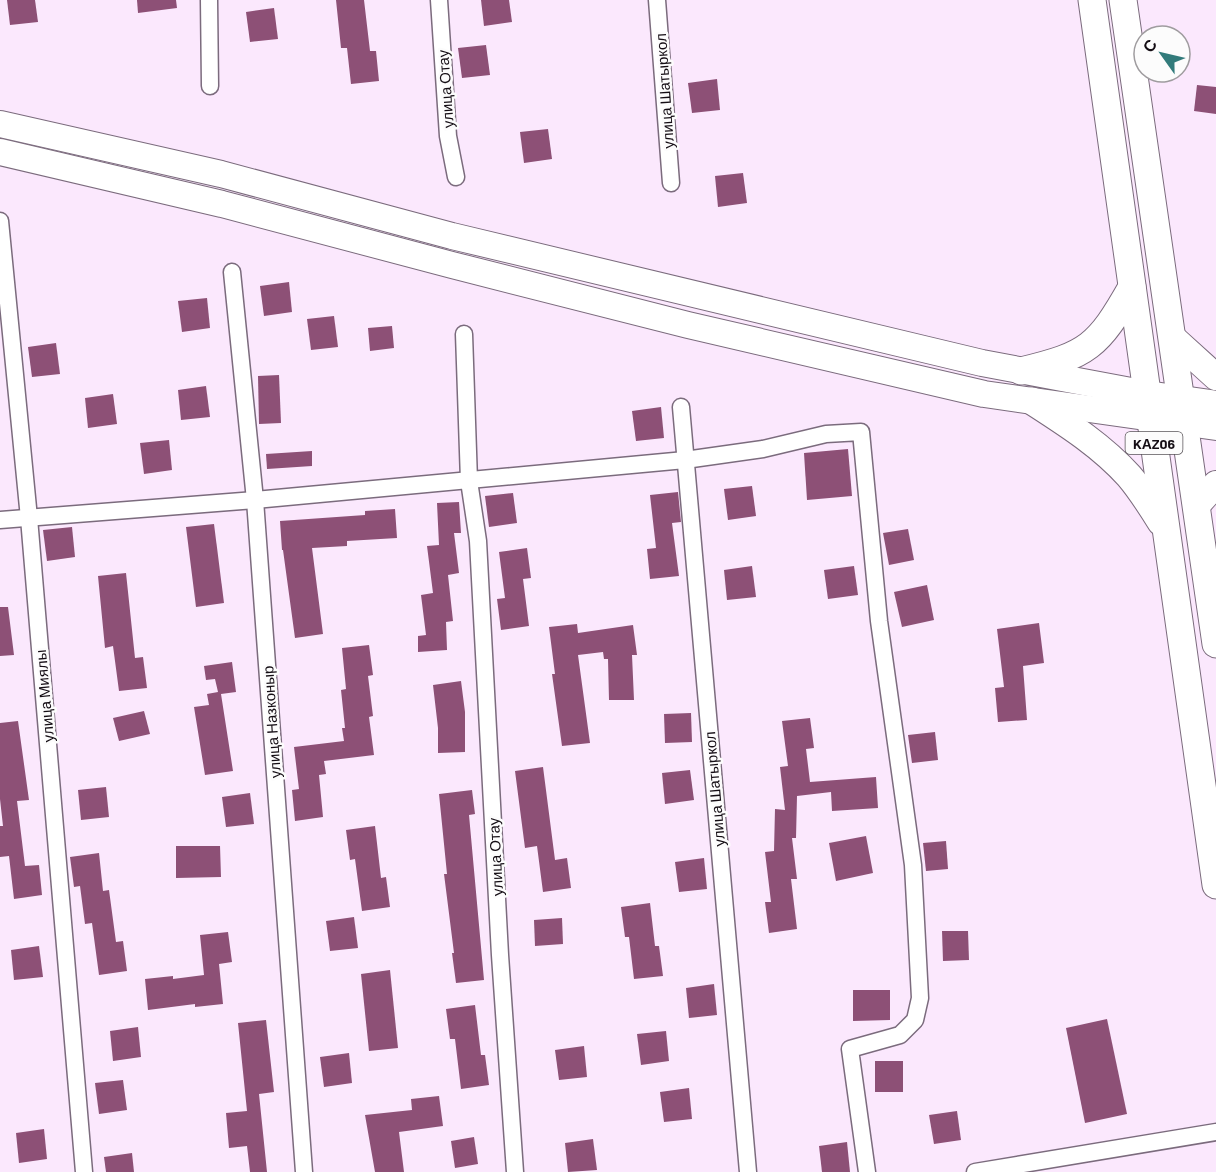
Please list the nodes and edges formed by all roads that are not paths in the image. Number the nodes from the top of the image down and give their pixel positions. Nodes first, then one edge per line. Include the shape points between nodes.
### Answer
1 (209, 0) edge
2 (439, 0) edge
3 (657, 0) edge
4 (1092, 0) edge
5 (1123, 0) edge
6 (210, 86) dead end
7 (0, 124) edge
8 (0, 152) edge
9 (456, 177) dead end
10 (671, 183) dead end
11 (0, 221) edge
12 (232, 272) dead end
13 (1132, 287) junction
14 (464, 334) dead end
15 (1173, 338) junction
16 (1021, 371) junction
17 (1216, 377) edge
18 (1032, 401) junction
19 (1216, 404) edge
20 (1148, 406) junction
21 (681, 407) dead end
22 (1183, 412) junction
23 (1216, 427) edge
24 (685, 460) junction
25 (470, 481) junction
26 (1216, 484) edge
27 (255, 500) junction
28 (1197, 505) junction
29 (29, 518) junction
30 (0, 520) edge
31 (1166, 529) junction
32 (1216, 644) edge
33 (1216, 885) edge
34 (1216, 1132) edge
35 (84, 1172) edge
36 (304, 1172) edge
37 (515, 1172) edge
38 (748, 1172) edge
39 (867, 1172) edge
40 (975, 1172) edge

1 - 6 street
2 - 9 street, улица Отау via 448,136
3 - 10 street, улица Шатыркол
4 - 13 highway, KАZ06
5 - 15 highway, KАZ06
7 - 16 main road via 221,174 452,236
8 - 18 main road via 222,204 687,325 984,394
11 - 29 street, улица Миялы
12 - 27 street, улица Назконыр
13 - 16 highway via 1107,329 1086,349 1058,362
13 - 20 highway, KАZ06
14 - 25 street, улица Отау
15 - 17 main road
15 - 22 highway, KАZ06
16 - 20 main road
18 - 20 main road
18 - 31 highway via 1104,452 1128,475
19 - 22 main road
20 - 22 main road
20 - 31 highway, KАZ06
21 - 24 street, улица Шатыркол
22 - 23 main road
22 - 28 highway, KАZ06
24 - 25 street
24 - 38 street, улица Шатыркол
24 - 39 street via 762,450 826,434 861,432 879,621 913,865 920,998 915,1020 900,1035 850,1049
25 - 27 street
25 - 37 street, улица Отау via 478,541
26 - 28 main road
27 - 29 street
27 - 36 street, улица Назконыр
28 - 32 highway, KАZ06
29 - 30 street
29 - 35 street, улица Миялы
31 - 33 highway, KАZ06
34 - 40 street

